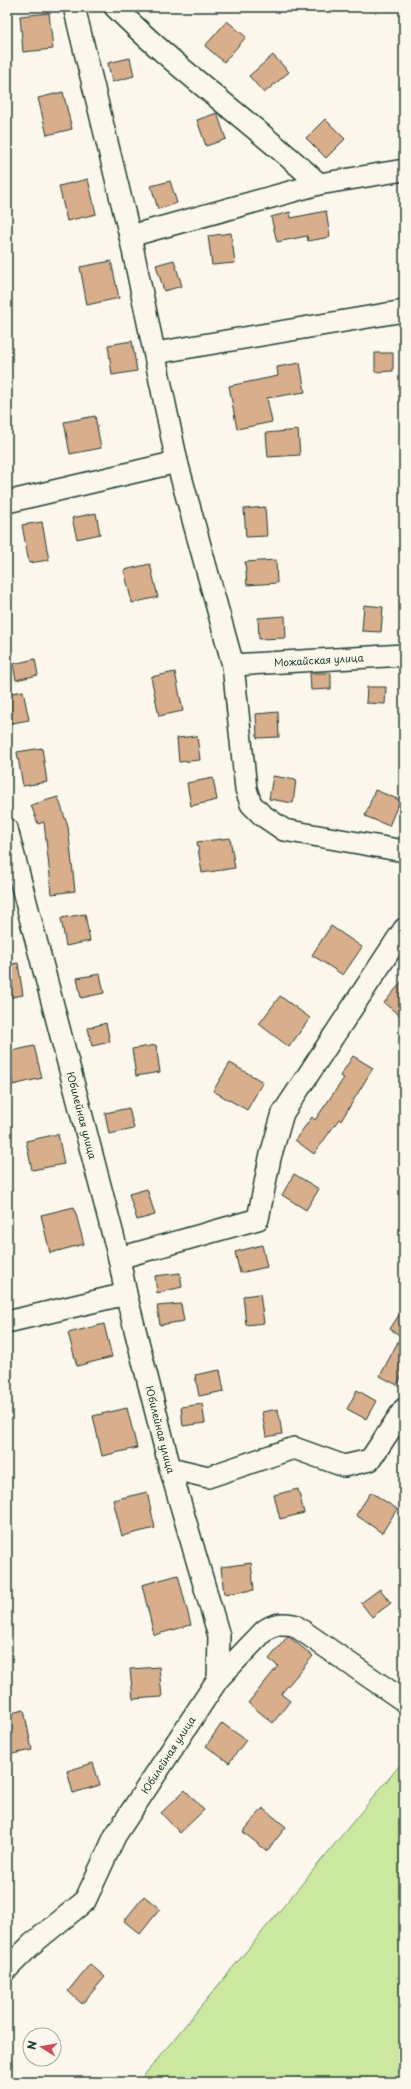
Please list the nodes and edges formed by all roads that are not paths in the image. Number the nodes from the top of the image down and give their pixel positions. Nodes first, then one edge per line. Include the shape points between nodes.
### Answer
1 (74, 7) edge
2 (115, 7) edge
3 (404, 170) edge
4 (319, 184) junction
5 (130, 236) junction
6 (404, 311) edge
7 (155, 353) junction
8 (177, 462) junction
9 (7, 502) edge
10 (404, 655) edge
11 (233, 665) junction
12 (7, 829) edge
13 (404, 851) edge
14 (404, 929) edge
15 (119, 1258) junction
16 (126, 1294) junction
17 (7, 1322) edge
18 (404, 1409) edge
19 (170, 1468) junction
20 (218, 1679) junction
21 (404, 1701) edge
22 (7, 1969) edge

1 - 5 street
2 - 4 street via 144,36 276,145
3 - 4 street
4 - 5 street
5 - 7 street
6 - 7 street
7 - 8 street
8 - 9 street
8 - 11 street
10 - 11 street, Можайская улица
11 - 13 street via 246,789 251,804 284,830
12 - 15 street, Юбилейная улица
14 - 15 street via 283,1114 270,1158 258,1219
15 - 16 street, Юбилейная улица
16 - 17 street
16 - 19 street, Юбилейная улица
18 - 19 street via 370,1460 344,1466 294,1448 208,1477
19 - 20 street, Юбилейная улица via 219,1636
20 - 21 street via 269,1626 283,1623 294,1625
20 - 22 street, Юбилейная улица via 115,1836 85,1901 32,1944

